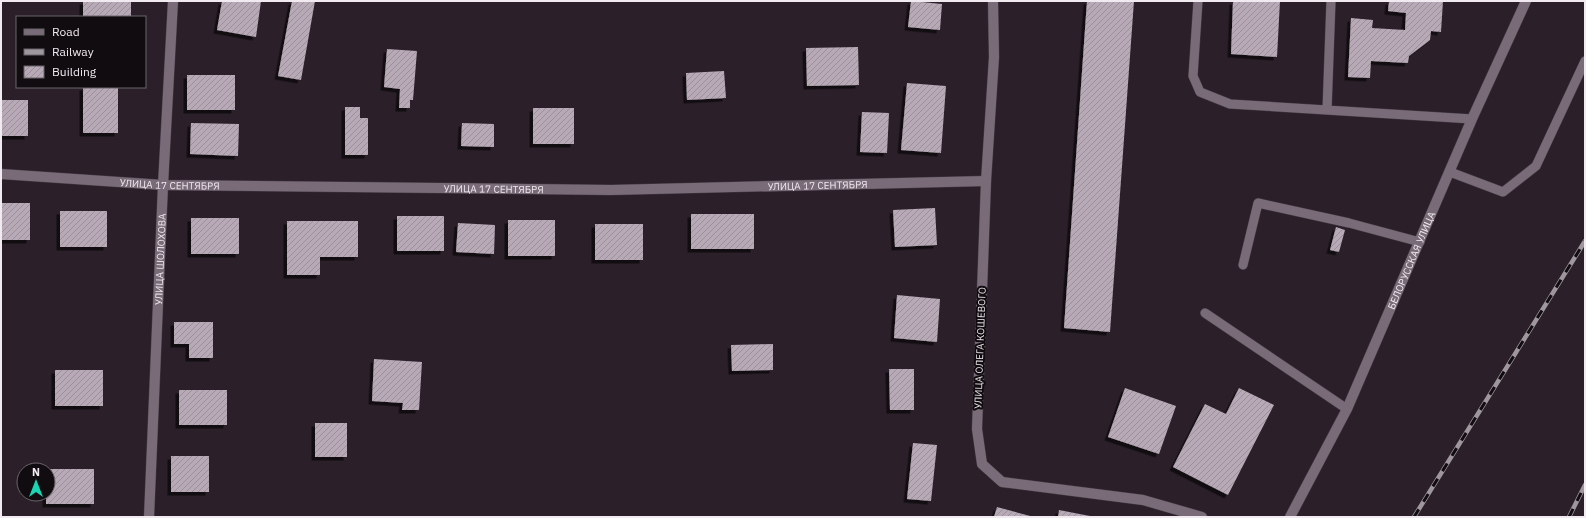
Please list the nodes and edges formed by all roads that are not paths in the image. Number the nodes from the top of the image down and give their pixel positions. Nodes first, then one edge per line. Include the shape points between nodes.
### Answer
1 (173, 1) edge
2 (993, 1) edge
3 (1198, 1) edge
4 (1331, 1) edge
5 (1526, 1) edge
6 (1585, 61) edge
7 (1327, 110) junction
8 (1472, 119) junction
9 (1450, 172) junction
10 (1, 174) edge
11 (986, 181) junction
12 (163, 185) junction
13 (1420, 242) junction
14 (1243, 266) dead end
15 (1205, 313) dead end
16 (1347, 409) junction
17 (149, 517) edge
18 (1202, 517) edge
19 (1290, 517) edge

1 - 12 street, УЛИЦА ШОЛОХОВА
2 - 11 street, УЛИЦА ОЛЕГА КОШЕВОГО via 994,56
3 - 7 lane via 1193,76 1200,92 1230,104
4 - 7 lane
5 - 8 street, БЕЛОРУССКАЯ УЛИЦА
6 - 9 lane via 1536,166 1503,192
7 - 8 lane
8 - 9 street, БЕЛОРУССКАЯ УЛИЦА
9 - 13 street, БЕЛОРУССКАЯ УЛИЦА
10 - 12 street, УЛИЦА 17 СЕНТЯБРЯ
11 - 12 street, УЛИЦА 17 СЕНТЯБРЯ via 611,190
11 - 18 street, УЛИЦА ОЛЕГА КОШЕВОГО via 977,429 982,464 1002,482 1143,500
12 - 17 street, УЛИЦА ШОЛОХОВА
13 - 14 lane via 1258,203
13 - 16 street, БЕЛОРУССКАЯ УЛИЦА
15 - 16 lane
16 - 19 street, БЕЛОРУССКАЯ УЛИЦА

